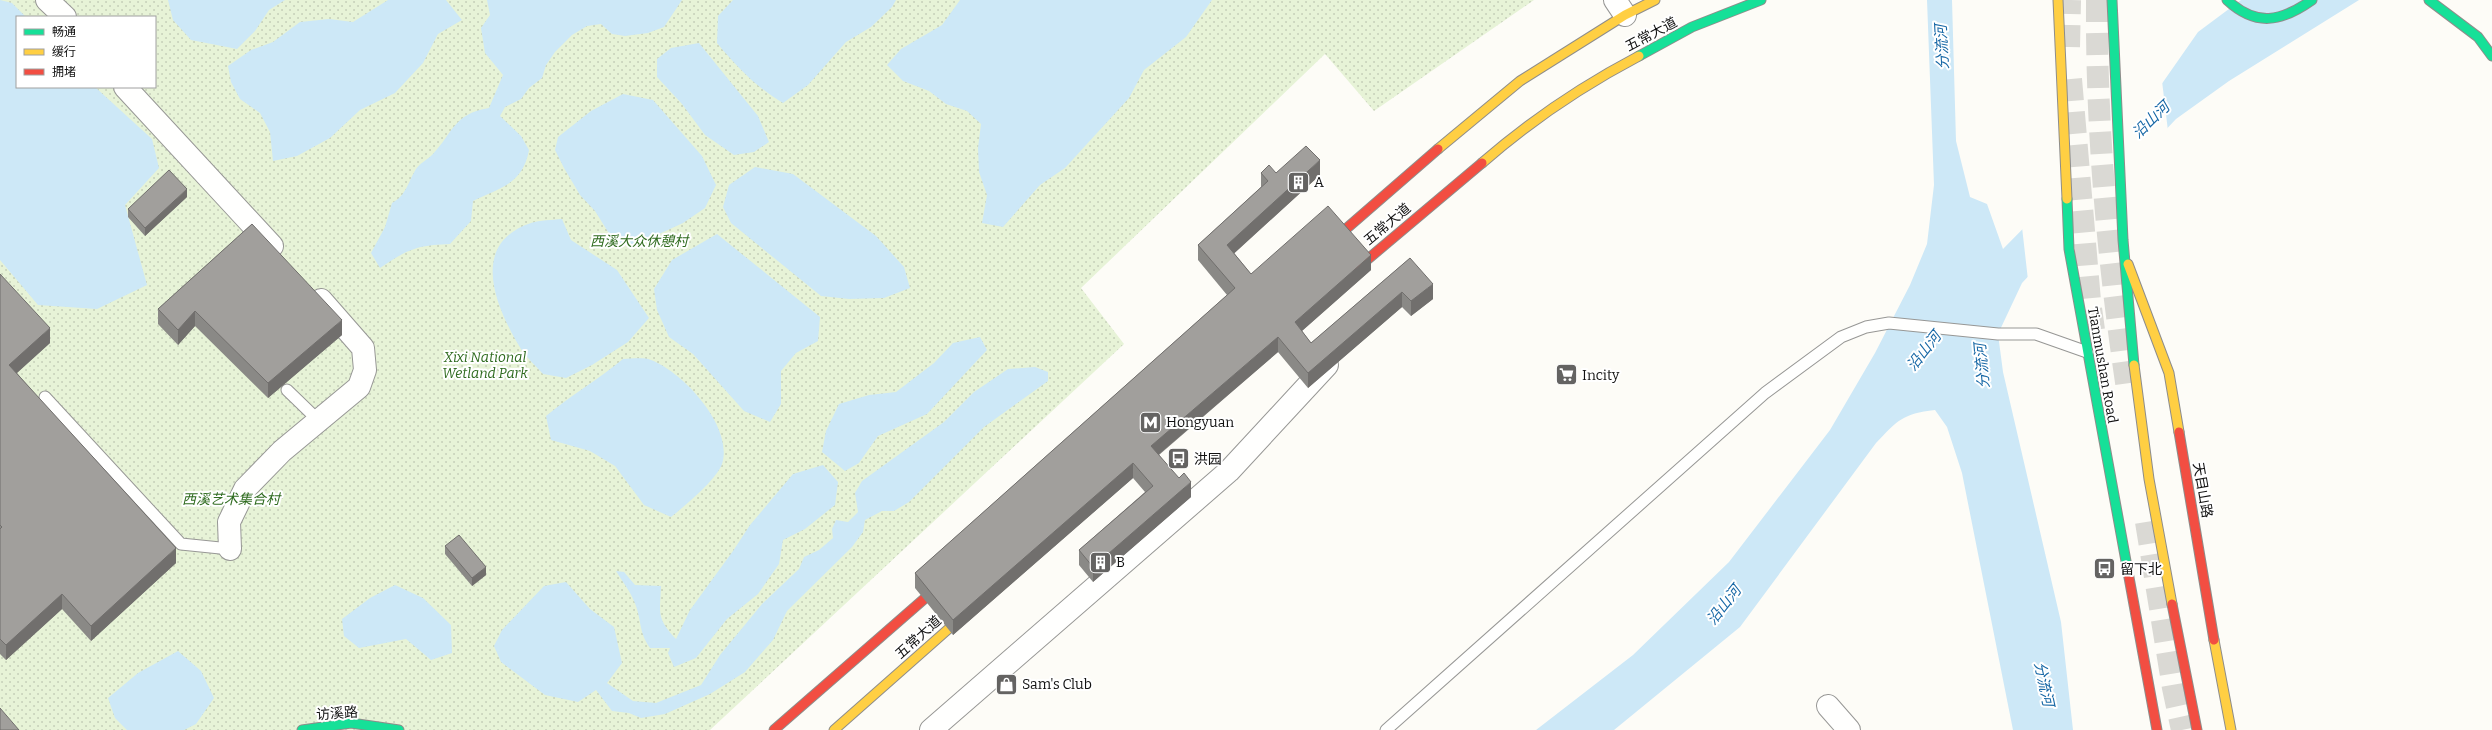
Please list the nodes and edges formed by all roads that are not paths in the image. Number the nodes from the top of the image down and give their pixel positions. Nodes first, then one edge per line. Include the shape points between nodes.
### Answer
1 (47, 0) edge
2 (1655, 0) edge
3 (1761, 0) edge
4 (2058, 0) edge
5 (2112, 0) edge
6 (2312, 0) edge
7 (2428, 0) edge
8 (2230, 3) edge
9 (1620, 7) edge
10 (64, 16) edge
11 (2492, 56) edge
12 (126, 88) edge
13 (1317, 255) edge
14 (2126, 260) junction
15 (286, 262) edge
16 (1339, 283) edge
17 (308, 286) edge
18 (2087, 352) junction
19 (1331, 361) edge
20 (287, 390) dead end
21 (45, 396) dead end
22 (318, 420) junction
23 (230, 549) joint
24 (953, 573) edge
25 (981, 600) edge
26 (1828, 706) dead end
27 (302, 730) edge
28 (399, 730) edge
29 (774, 730) edge
30 (834, 730) edge
31 (931, 730) edge
32 (1386, 730) edge
33 (1849, 730) edge
34 (2157, 730) edge
35 (2197, 730) edge
36 (2232, 730) edge

1 - 10 street
2 - 9 main road, 五常大道
3 - 16 main road, 五常大道 via 1692,27 1613,70 1521,129
4 - 18 main road, Tianmushan Road via 2069,249
5 - 14 main road, Tianmushan Road via 2116,123
6 - 8 main road via 2288,15 2268,20 2248,15
7 - 11 main road via 2478,37
9 - 13 main road, 五常大道 via 1520,81 1404,176
12 - 15 street
14 - 35 main road, Tianmushan Road via 2132,338 2149,479
14 - 36 main road, 天目山路 via 2169,374
17 - 22 street via 363,348 365,370 359,387
18 - 32 lane via 2036,334 1998,334 1889,323 1866,327 1841,337 1765,393
18 - 34 main road, Tianmushan Road
19 - 31 street via 1229,471
20 - 22 lane
21 - 23 lane via 181,544
22 - 23 street via 282,451 245,489 229,522
24 - 29 main road, 五常大道
25 - 30 main road, 五常大道
26 - 33 street
27 - 28 main road, 访溪路 via 351,723

